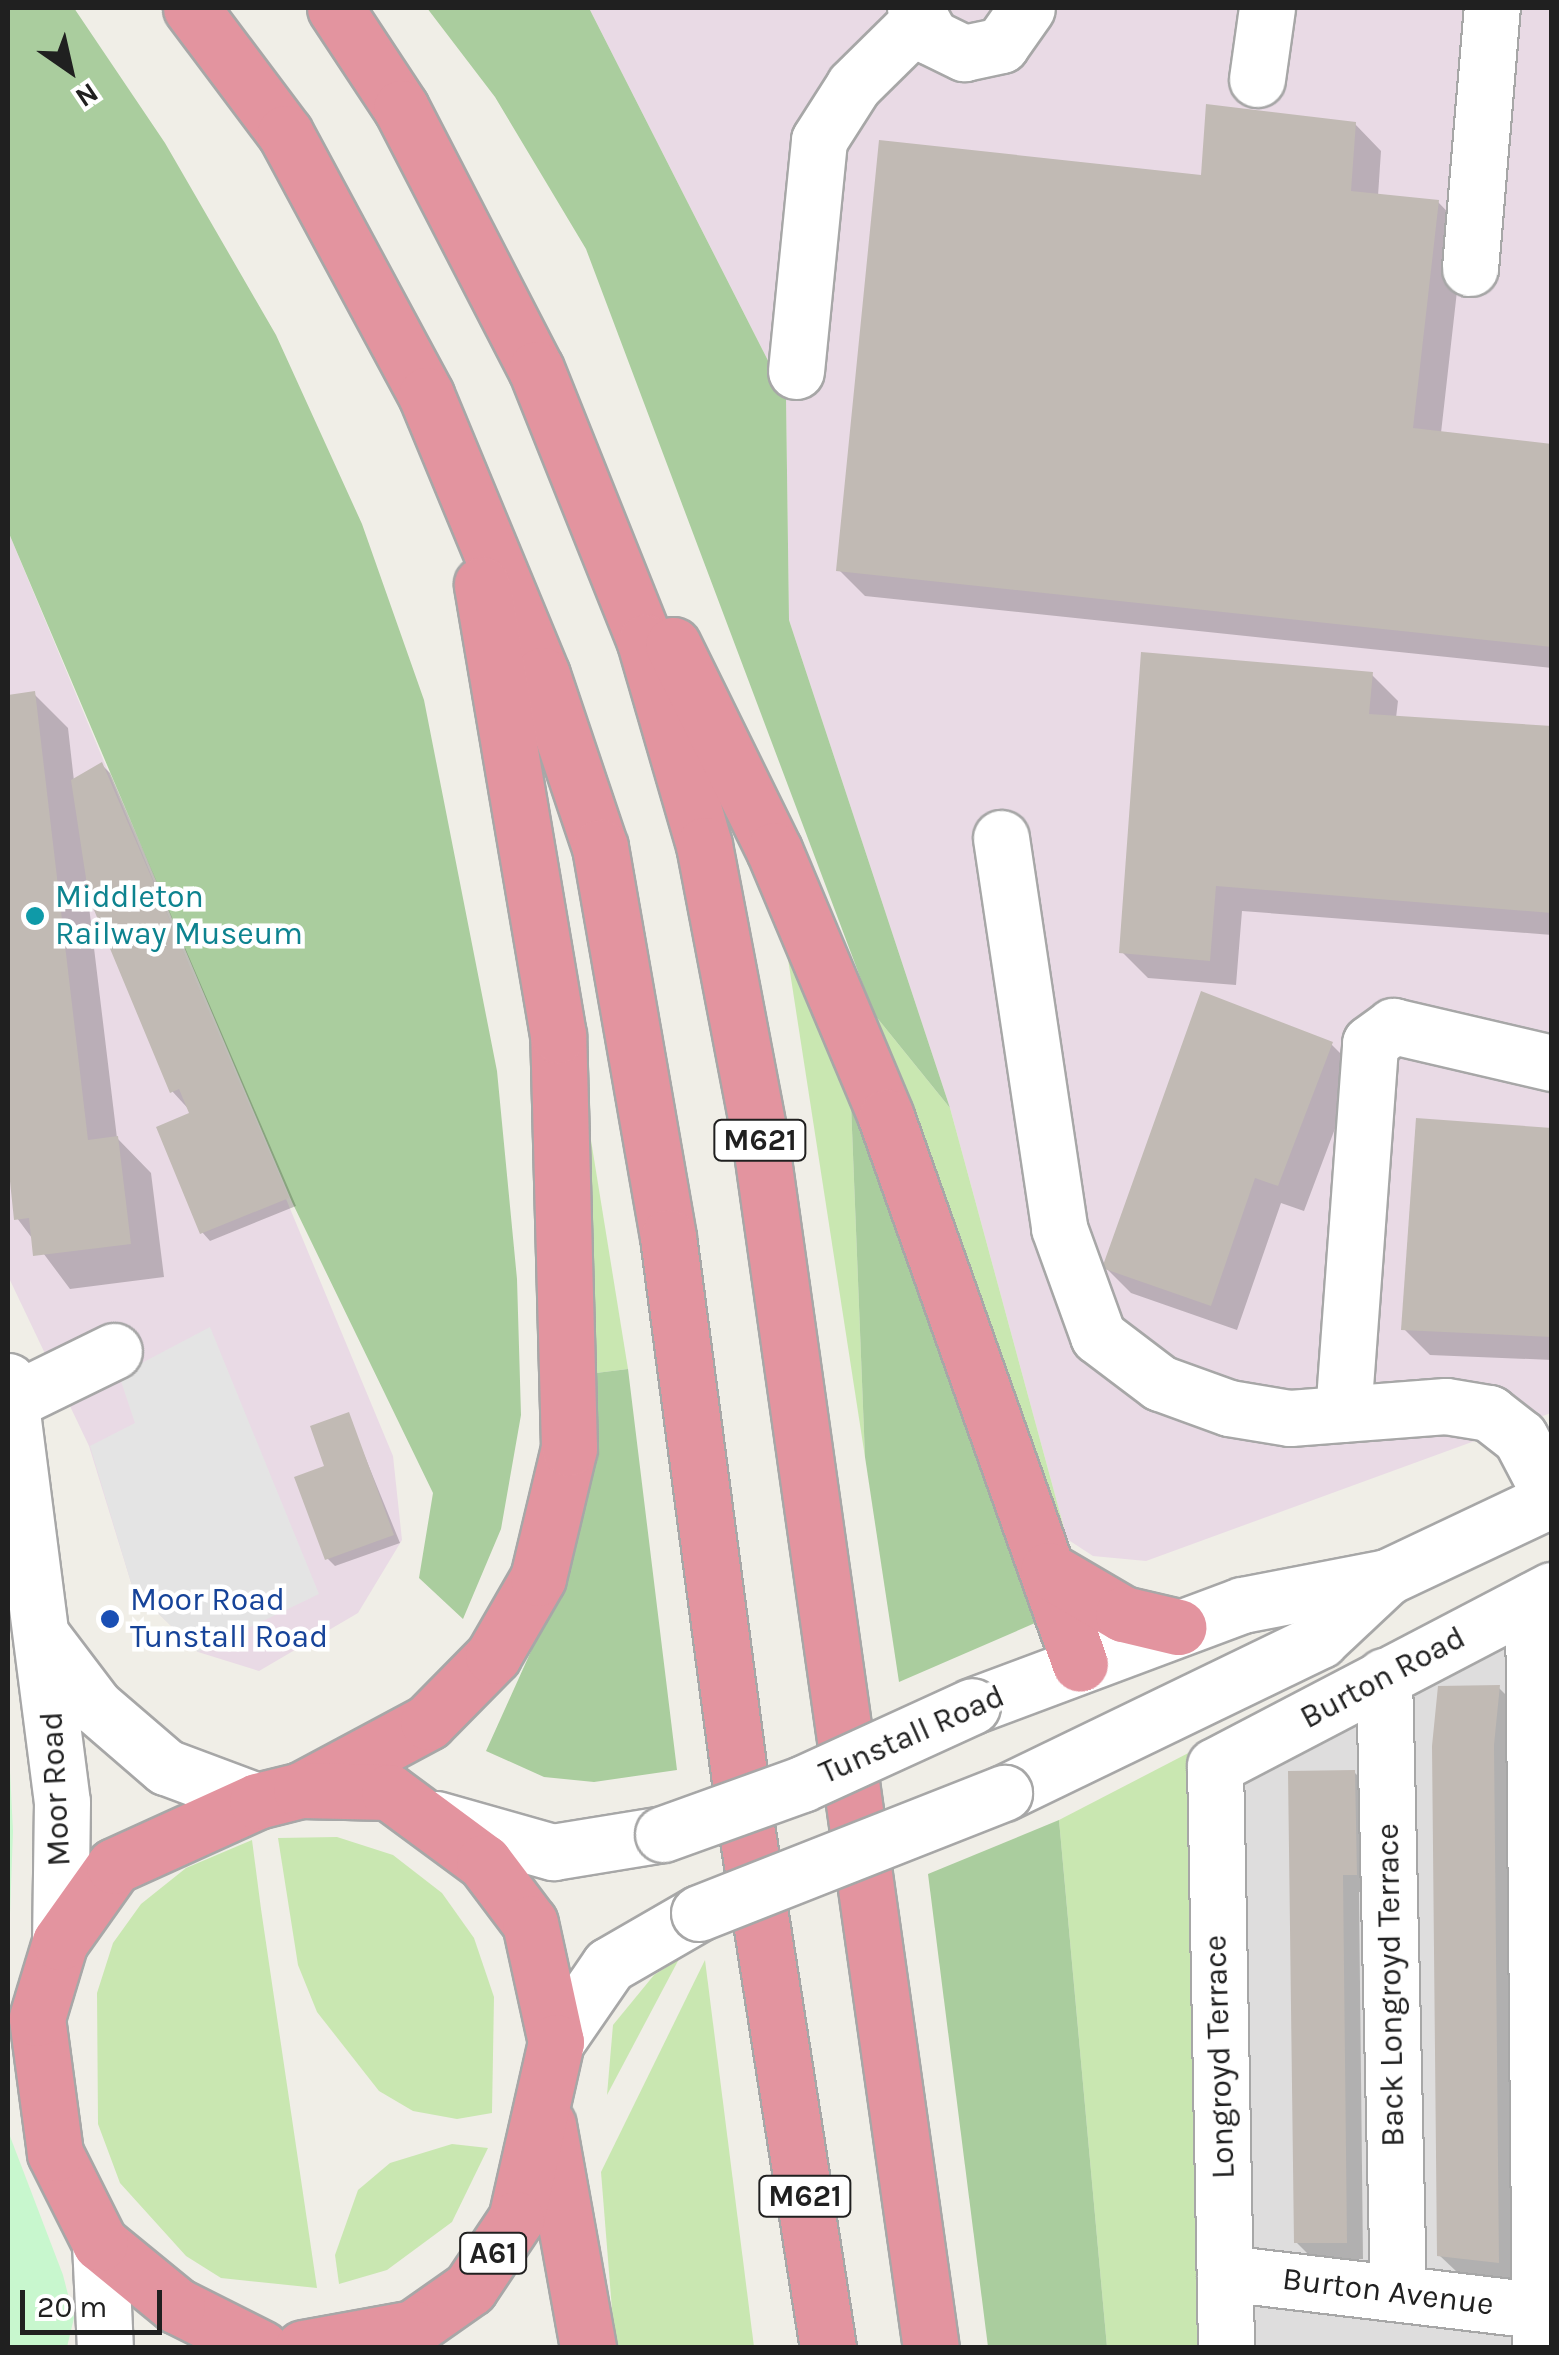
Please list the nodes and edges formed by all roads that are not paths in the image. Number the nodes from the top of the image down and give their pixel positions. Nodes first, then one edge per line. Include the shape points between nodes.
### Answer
1 (191, 8) edge
2 (335, 8) edge
3 (1028, 8) edge
4 (1267, 8) edge
5 (1492, 8) edge
6 (917, 14) edge
7 (1257, 79) dead end
8 (1470, 268) dead end
9 (536, 369) junction
10 (796, 371) dead end
11 (468, 495) junction
12 (1000, 838) dead end
13 (1552, 1063) edge
14 (114, 1351) dead end
15 (12, 1390) edge
16 (1343, 1414) junction
17 (1552, 1499) edge
18 (1048, 1570) junction
19 (1387, 1577) junction
20 (1542, 1595) edge
21 (1178, 1627) junction
22 (44, 1637) junction
23 (1080, 1664) junction
24 (1384, 1676) junction
25 (1074, 1762) junction
26 (1215, 1766) joint
27 (279, 1796) junction
28 (436, 1819) junction
29 (60, 1942) junction
30 (556, 2042) junction
31 (782, 2045) junction
32 (545, 2108) junction
33 (100, 2243) junction
34 (1225, 2272) junction
35 (1398, 2294) junction
36 (1544, 2324) edge
37 (428, 2338) edge
38 (105, 2348) edge
39 (261, 2348) edge
40 (304, 2348) edge
41 (588, 2348) edge
42 (815, 2348) edge
43 (828, 2348) edge
44 (932, 2348) edge
45 (1226, 2348) edge

1 - 11 highway, M621 via 285,133 426,395
2 - 9 highway, M621 via 401,108
3 - 6 street via 1016,33 983,52 946,48
4 - 7 street
5 - 8 street
6 - 10 street via 854,85 819,140
9 - 18 highway via 774,850 886,1117
9 - 44 highway, M621 via 645,642 704,845 761,1145
11 - 27 highway via 558,1035 569,1448 538,1578 494,1656 428,1722
11 - 31 highway, M621 via 600,848 668,1237
12 - 16 street via 1059,1228 1098,1336 1160,1383 1229,1408 1290,1418
13 - 16 street via 1393,1026 1370,1044
14 - 15 street
15 - 22 street, Moor Road
16 - 17 street via 1490,1413 1520,1437
17 - 19 street, Tunstall Road
18 - 21 highway via 1123,1614
18 - 23 highway
19 - 21 street, Tunstall Road via 1301,1589
19 - 25 street, Tunstall Road via 1320,1640
20 - 24 street, Burton Road
20 - 36 street
21 - 23 street, Tunstall Road
22 - 27 street, Moor Road via 95,1706 166,1766
22 - 29 street, Moor Road via 62,1802
23 - 25 street
23 - 28 street, Tunstall Road, bridge via 802,1784 663,1834 553,1852
24 - 26 street, Burton Road
24 - 35 street, Back Longroyd Terrace
25 - 30 street, Tunstall Road, bridge via 700,1914 609,1965
26 - 34 street, Longroyd Terrace
27 - 28 highway, A61 via 389,1792
27 - 29 highway, A61 via 114,1866
28 - 30 highway, A61 via 530,1923
29 - 33 highway, A61 via 39,2037 55,2154
30 - 32 highway, A61
31 - 42 highway
31 - 43 highway, M621
32 - 37 highway, A61 via 516,2219
32 - 41 highway, A61
33 - 38 street
33 - 39 highway, A61 via 176,2306
34 - 35 street, Burton Avenue
34 - 45 street, Longroyd Terrace
35 - 36 street, Burton Avenue
37 - 40 highway, A61

